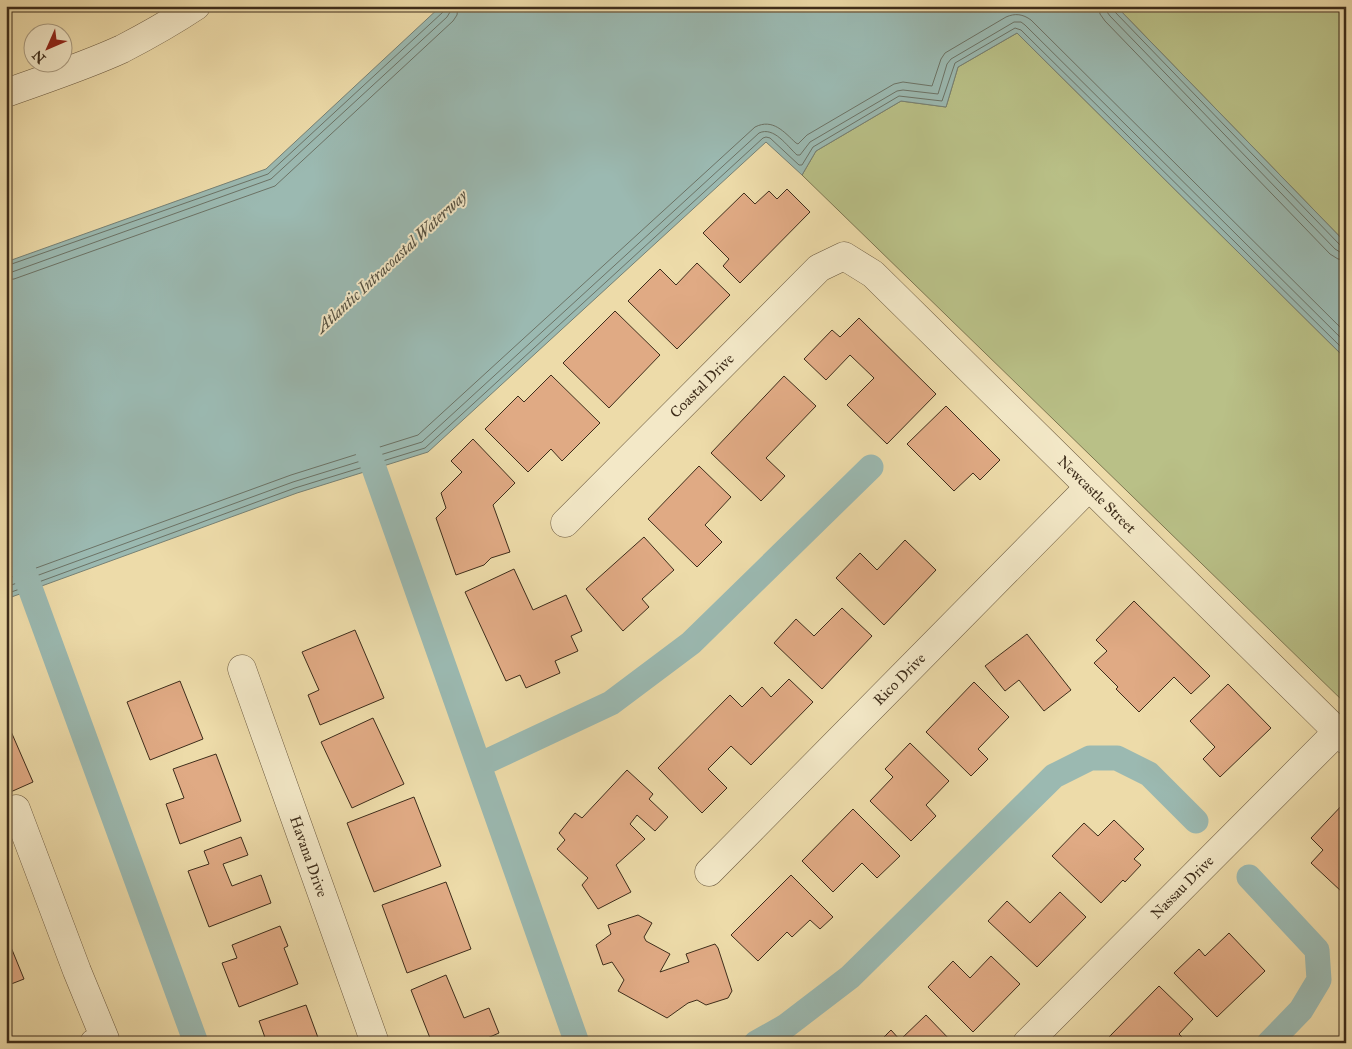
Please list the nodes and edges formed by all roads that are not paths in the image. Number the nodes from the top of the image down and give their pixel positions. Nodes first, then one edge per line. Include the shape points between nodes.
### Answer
1 (196, 6) edge
2 (6, 93) edge
3 (844, 256) joint
4 (1089, 486) junction
5 (565, 523) dead end
6 (242, 669) dead end
7 (1341, 736) edge
8 (16, 809) dead end
9 (709, 872) dead end
10 (94, 1043) edge
11 (375, 1043) edge
12 (1027, 1043) edge

1 - 2 street via 122,48
3 - 4 street, Newcastle Street via 874,274
3 - 5 street, Coastal Drive via 819,268
4 - 7 street, Newcastle Street
4 - 9 street, Rico Drive
6 - 11 street, Havana Drive
7 - 12 street, Nassau Drive
8 - 10 street via 76,971 105,1039

